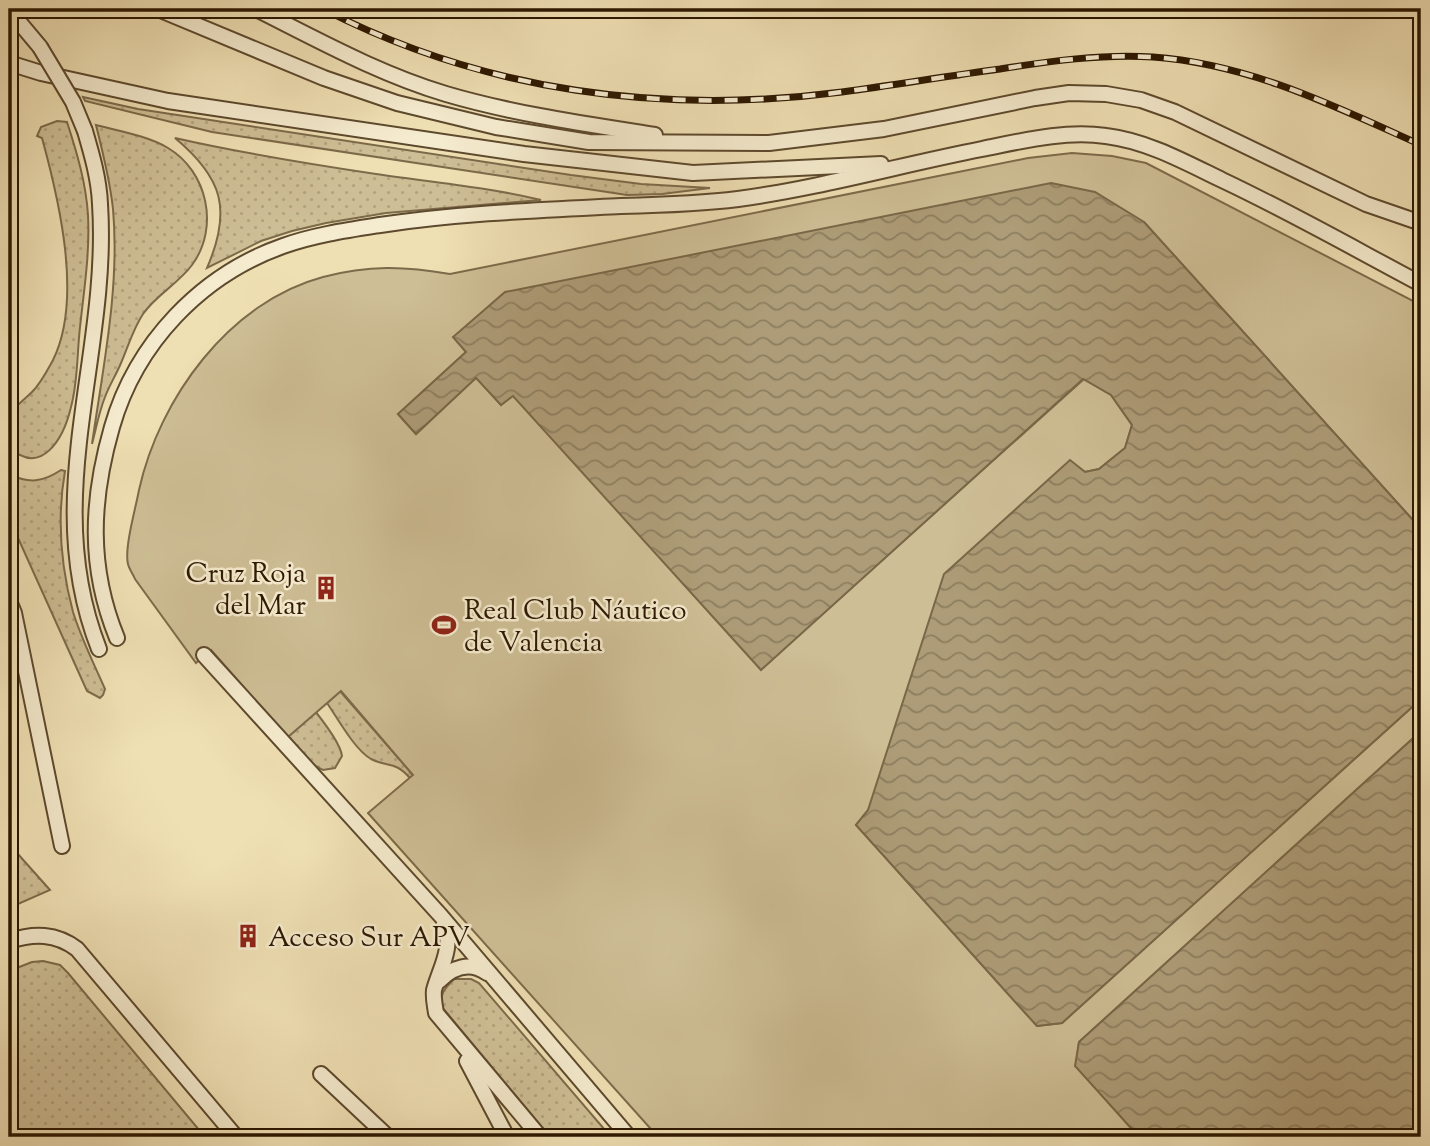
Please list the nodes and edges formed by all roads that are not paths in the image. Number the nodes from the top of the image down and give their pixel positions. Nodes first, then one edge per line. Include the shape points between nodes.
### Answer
1 (158, 9) edge
2 (256, 9) edge
3 (9, 10) edge
4 (9, 63) edge
5 (701, 142) junction
6 (910, 163) junction
7 (1421, 223) edge
8 (1421, 284) edge
9 (9, 601) edge
10 (117, 638) dead end
11 (99, 649) dead end
12 (204, 655) dead end
13 (62, 846) dead end
14 (441, 916) junction
15 (9, 941) edge
16 (491, 975) junction
17 (439, 981) junction
18 (450, 1032) junction
19 (321, 1074) dead end
20 (236, 1137) edge
21 (388, 1137) edge
22 (507, 1137) edge
23 (540, 1137) edge
24 (629, 1137) edge

1 - 5 street via 324,78 451,118 589,142
2 - 5 street via 374,68 445,94 526,114
3 - 11 street, bridge via 40,47 73,102 93,160 100,203 100,259 73,525 85,611
4 - 6 street via 168,101 524,154 680,172
5 - 7 street via 769,143 831,136 1035,98 1106,94 1175,112 1366,204
6 - 8 street via 1056,136 1105,135 1132,141 1241,189
6 - 10 street via 826,184 730,200 395,223 312,238 237,267 167,325 132,375 115,416 98,499 95,556
9 - 13 street
12 - 14 street
14 - 16 street
14 - 17 street via 448,940
15 - 20 street via 39,934 66,940 78,949
16 - 17 street via 465,966 447,972
16 - 24 street
17 - 18 street via 433,999 436,1013
18 - 22 street
18 - 23 street
19 - 21 street

